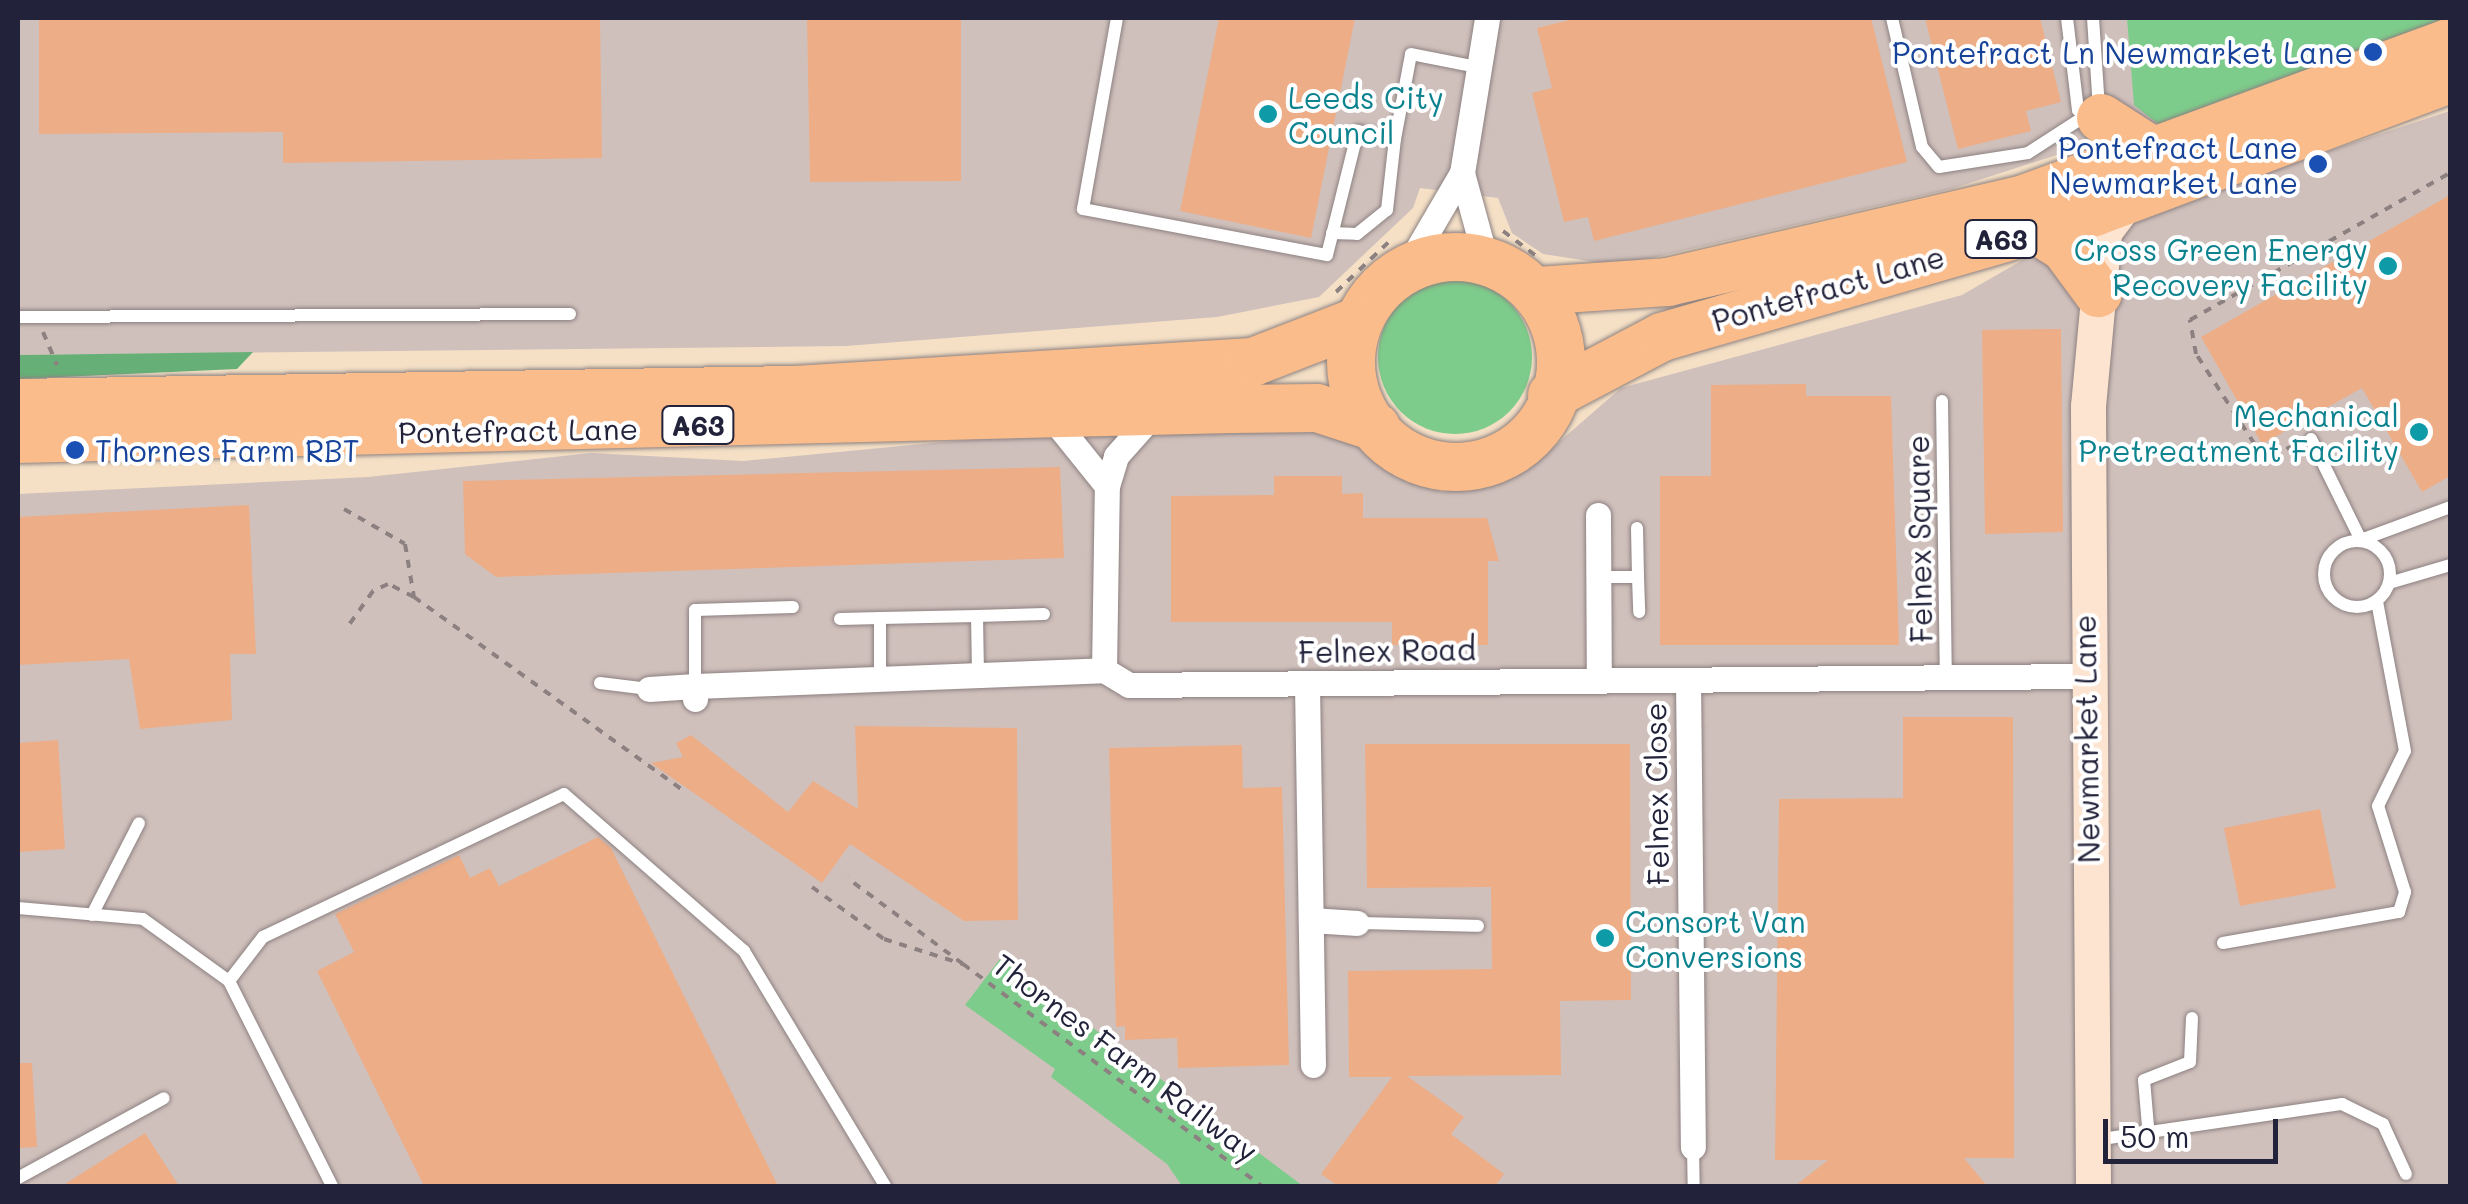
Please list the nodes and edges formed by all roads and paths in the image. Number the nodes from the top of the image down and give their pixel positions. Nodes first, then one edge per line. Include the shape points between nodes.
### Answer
1 (1117, 18) edge
2 (1487, 18) edge
3 (1892, 18) edge
4 (2067, 18) edge
5 (2093, 18) edge
6 (2450, 42) edge
7 (1477, 67) junction
8 (2450, 79) edge
9 (1395, 139) junction
10 (2086, 142) junction
11 (2157, 154) junction
12 (1462, 173) junction
13 (2450, 173) edge
14 (2128, 200) junction
15 (1437, 214) junction
16 (2035, 229) junction
17 (1332, 234) junction
18 (1481, 240) junction
19 (1407, 268) junction
20 (1540, 276) junction
21 (2098, 293) junction
22 (1338, 313) junction
23 (570, 314) dead end
24 (18, 317) edge
25 (36, 317) junction
26 (1552, 394) junction
27 (1942, 401) dead end
28 (72, 402) junction
29 (18, 403) edge
30 (1156, 411) junction
31 (1049, 414) junction
32 (1376, 427) junction
33 (18, 439) edge
34 (2311, 439) joint
35 (1106, 486) junction
36 (2450, 507) edge
37 (344, 509) dead end
38 (1598, 515) dead end
39 (1637, 528) dead end
40 (2361, 540) junction
41 (2450, 565) edge
42 (1638, 576) junction
43 (1598, 577) junction
44 (2389, 583) junction
45 (414, 596) junction
46 (2377, 600) junction
47 (794, 607) dead end
48 (1639, 612) dead end
49 (1044, 614) dead end
50 (977, 616) junction
51 (880, 618) junction
52 (840, 619) dead end
53 (346, 629) dead end
54 (1104, 670) junction
55 (978, 674) junction
56 (880, 676) junction
57 (2084, 676) junction
58 (1946, 677) junction
59 (1688, 680) junction
60 (1599, 681) junction
61 (600, 684) dead end
62 (1306, 684) junction
63 (648, 689) joint
64 (695, 692) junction
65 (684, 790) dead end
66 (140, 824) dead end
67 (847, 878) dead end
68 (812, 886) dead end
69 (18, 908) edge
70 (92, 915) junction
71 (1311, 920) junction
72 (1356, 923) joint
73 (1478, 926) dead end
74 (2223, 944) dead end
75 (963, 964) junction
76 (229, 981) junction
77 (2192, 1018) dead end
78 (1313, 1065) dead end
79 (164, 1098) dead end
80 (2149, 1138) junction
81 (2092, 1140) junction
82 (1693, 1147) joint
83 (2406, 1174) dead end
84 (18, 1178) edge
85 (332, 1186) edge
86 (885, 1186) edge
87 (1262, 1186) edge
88 (1694, 1186) edge
89 (2093, 1186) edge

1 - 17 lane via 1083,209 1328,255
2 - 7 street
3 - 10 lane via 1922,147 1939,168
4 - 10 lane
5 - 10 lane
6 - 11 highway, Pontefract Lane / A63
7 - 9 lane via 1411,54
7 - 12 street
8 - 14 highway, Pontefract Lane / A63
9 - 17 lane via 1387,210 1358,234
9 - 17 lane via 1358,132
10 - 11 highway, Pontefract Lane / A63
10 - 11 highway
10 - 20 highway, Pontefract Lane / A63 via 1668,282
12 - 15 street
12 - 18 street
13 - 34 path via 2190,320 2196,354 2263,457
14 - 16 highway, Pontefract Lane / A63
14 - 21 street, Newmarket Lane via 2104,232
15 - 19 street
15 - 22 path via 1364,260
16 - 21 highway via 2066,248
16 - 26 highway, Pontefract Lane / A63 via 1662,337
18 - 19 highway
18 - 20 highway
18 - 20 path
19 - 22 highway, A63
20 - 26 highway, A63 via 1550,322
21 - 57 street, Newmarket Lane
22 - 28 highway, Pontefract Lane / A63 via 1253,362 794,390
22 - 32 highway, A63
23 - 25 lane
24 - 25 lane
25 - 28 path
26 - 32 highway, A63 via 1528,441 1470,470 1414,460
27 - 58 lane, Felnex Square
28 - 29 highway, Pontefract Lane / A63
30 - 31 highway, Pontefract Lane / A63
30 - 32 highway, Pontefract Lane / A63 via 1317,408
30 - 35 street via 1116,456
31 - 33 highway, Pontefract Lane / A63
31 - 35 street
34 - 40 lane
35 - 54 street
36 - 40 lane
37 - 45 path via 404,544
38 - 43 street
39 - 42 lane
40 - 44 lane via 2388,560
40 - 46 lane via 2332,552 2324,582 2346,606
41 - 44 lane
42 - 43 lane
42 - 48 lane
43 - 60 street
44 - 46 lane
45 - 53 path via 388,584 373,591
45 - 65 path
46 - 74 lane via 2405,751 2378,806 2405,892 2399,912
47 - 64 lane via 695,610
49 - 50 lane
50 - 51 lane
50 - 55 lane
51 - 52 lane
51 - 56 lane
54 - 55 street, Felnex Road
54 - 62 street, Felnex Road via 1129,686
55 - 56 street, Felnex Road
56 - 64 street, Felnex Road
57 - 58 street, Felnex Road
57 - 81 street, Newmarket Lane
58 - 59 street, Felnex Road
59 - 60 street, Felnex Road
59 - 82 street, Felnex Close
60 - 62 street, Felnex Road
61 - 63 lane
62 - 71 street
63 - 64 street, Felnex Road
66 - 70 lane
67 - 75 path, Thornes Farm Railway
68 - 75 path, Thornes Farm Railway via 884,939
69 - 70 lane
70 - 76 lane via 143,919
71 - 72 street
71 - 78 street
72 - 73 lane
75 - 87 path, Thornes Farm Railway
76 - 85 lane
76 - 86 lane via 263,937 564,794 744,951
77 - 80 lane via 2190,1062 2144,1080
79 - 84 lane
80 - 81 lane
80 - 83 lane via 2342,1104 2384,1124
81 - 89 street, Newmarket Lane
82 - 88 lane

